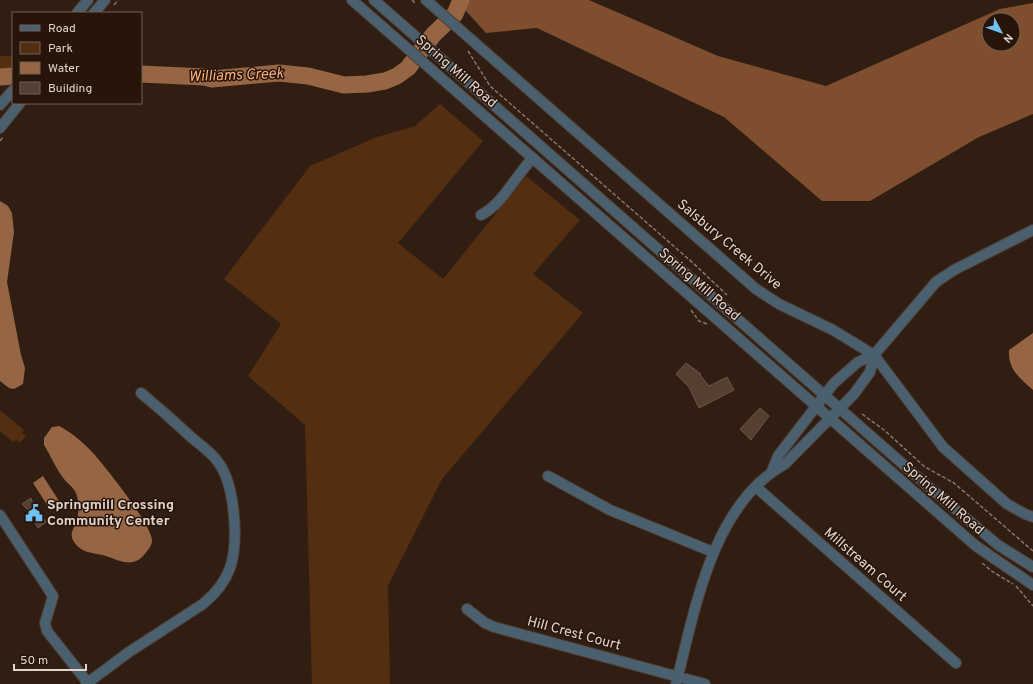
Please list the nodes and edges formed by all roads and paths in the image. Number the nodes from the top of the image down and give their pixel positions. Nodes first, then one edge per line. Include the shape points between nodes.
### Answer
1 (88, 0) edge
2 (104, 0) edge
3 (352, 0) edge
4 (374, 0) edge
5 (426, 0) edge
6 (78, 12) edge
7 (95, 12) edge
8 (467, 50) dead end
9 (12, 90) edge
10 (19, 104) edge
11 (0, 105) edge
12 (0, 128) edge
13 (533, 158) junction
14 (480, 215) dead end
15 (1033, 230) edge
16 (729, 297) dead end
17 (874, 355) junction
18 (141, 393) dead end
19 (820, 401) junction
20 (860, 412) dead end
21 (834, 414) junction
22 (772, 471) junction
23 (548, 476) dead end
24 (756, 488) junction
25 (0, 515) edge
26 (1033, 517) edge
27 (1033, 551) edge
28 (713, 552) junction
29 (1033, 567) edge
30 (1033, 585) edge
31 (1025, 595) dead end
32 (1033, 606) edge
33 (467, 609) dead end
34 (956, 663) dead end
35 (677, 681) edge
36 (87, 683) edge
37 (705, 684) edge

1 - 6 street
2 - 7 street
3 - 13 street, Spring Mill Road
4 - 19 street, Spring Mill Road
5 - 17 street, Salsbury Creek Drive via 756,289
8 - 16 path via 490,86
9 - 11 street
10 - 12 street
13 - 14 street via 520,171 501,199 490,210
13 - 19 street, Spring Mill Road
15 - 17 street via 954,270 936,282
17 - 19 street via 858,362 834,383
17 - 21 street via 870,372 854,394
17 - 26 street, Salsbury Creek Drive via 943,447 1007,504
18 - 36 street via 212,456 229,481 234,508 233,557 226,578 203,604
19 - 21 street, Spring Mill Road
19 - 21 street, Spring Mill Road
19 - 22 street via 778,456
20 - 27 path via 925,467 954,483
21 - 22 street via 785,464
21 - 29 street, Spring Mill Road via 984,533
21 - 30 street, Spring Mill Road via 976,546
22 - 24 street
23 - 28 street via 610,510
24 - 28 street via 731,519
24 - 34 street, Millstream Court
25 - 36 street via 53,596 45,623 47,632
28 - 35 street
31 - 32 path
33 - 35 street, Hill Crest Court via 494,627
35 - 37 street, Hill Crest Court

